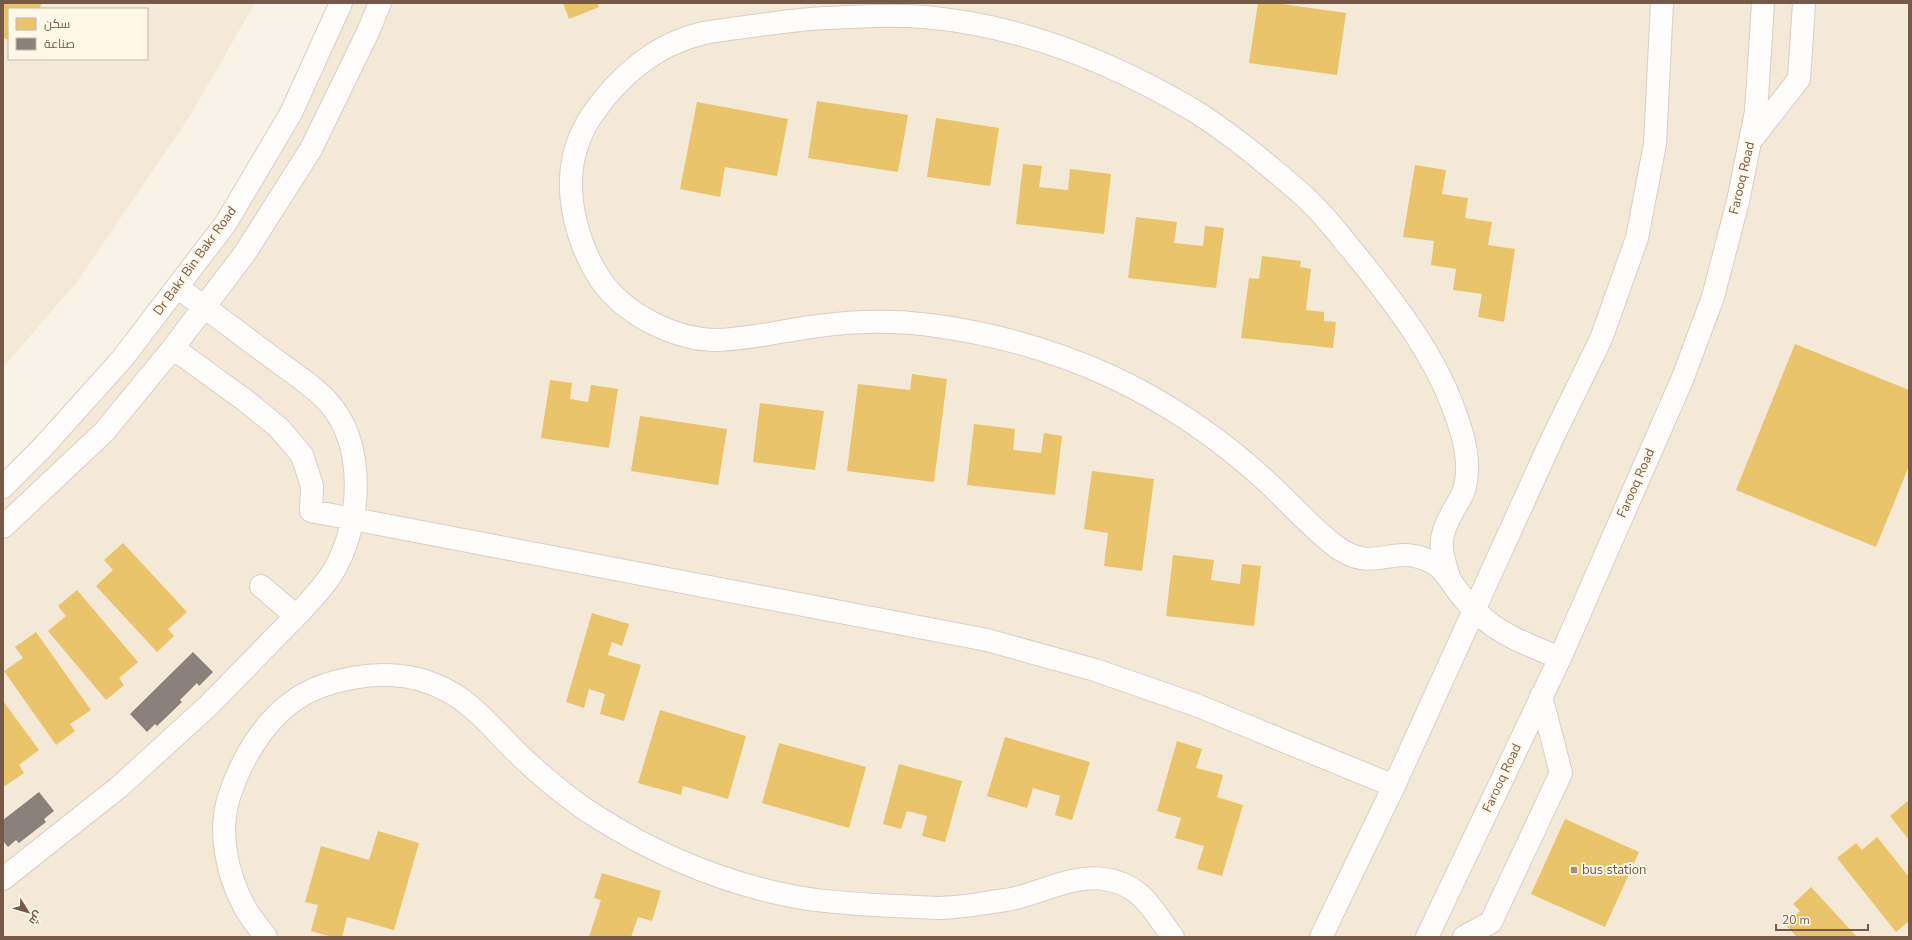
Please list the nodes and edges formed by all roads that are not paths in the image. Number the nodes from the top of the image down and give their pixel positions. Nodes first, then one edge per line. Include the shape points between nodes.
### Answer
1 (341, 3) edge
2 (380, 3) edge
3 (1662, 3) edge
4 (1763, 3) edge
5 (1804, 3) edge
6 (1750, 141) junction
7 (177, 287) junction
8 (204, 307) junction
9 (173, 348) junction
10 (3, 487) edge
11 (351, 519) junction
12 (3, 527) edge
13 (1448, 574) junction
14 (261, 586) dead end
15 (1475, 609) junction
16 (296, 616) junction
17 (1560, 658) junction
18 (1541, 696) junction
19 (1394, 786) junction
20 (3, 879) edge
21 (266, 937) edge
22 (1173, 937) edge
23 (1321, 937) edge
24 (1427, 937) edge
25 (1464, 937) edge

1 - 7 street, Dr Bakr Bin Bakr Road via 291,114 226,223
2 - 8 street via 311,149 245,253
3 - 15 street via 1655,144 1637,238 1601,339 1552,439
4 - 6 street, Farooq Road via 1756,112
5 - 6 street via 1799,79
6 - 17 street, Farooq Road via 1738,201 1713,297 1682,380
7 - 8 street
7 - 10 street, Dr Bakr Bin Bakr Road via 122,359 42,448
8 - 9 street
8 - 11 street via 329,403 346,430 356,466
9 - 11 street via 279,428 302,455 312,486 311,511
9 - 12 street via 104,432
11 - 16 street via 347,541 335,567 321,589
11 - 19 street via 987,640 1095,670 1196,705
13 - 13 street via 1430,560 1417,556 1402,555 1370,560 1351,556 1332,543 1258,474 1173,408 1133,386 1046,350 929,325 878,321 822,325 717,340 687,336 653,324 626,306 602,283 582,244 570,189 572,156 586,124 606,94 637,65 668,46 700,34 791,21 873,15 927,18 997,28 1063,48 1126,74 1196,112 1250,150 1312,204 1389,297 1426,353 1451,402 1464,447 1467,473 1462,495 1446,522 1441,539
13 - 15 street via 1463,599
14 - 16 street
15 - 17 street via 1490,624 1519,641
15 - 19 street
16 - 20 street via 208,706 120,787
17 - 18 street, Farooq Road
18 - 24 street, Farooq Road
18 - 25 street via 1561,773 1491,922
19 - 23 street
21 - 22 street via 245,908 231,876 224,838 226,806 237,772 258,736 283,708 312,690 345,678 378,674 409,676 438,686 468,704 527,762 597,817 666,854 743,885 840,903 940,908 1011,899 1079,879 1104,879 1143,896

